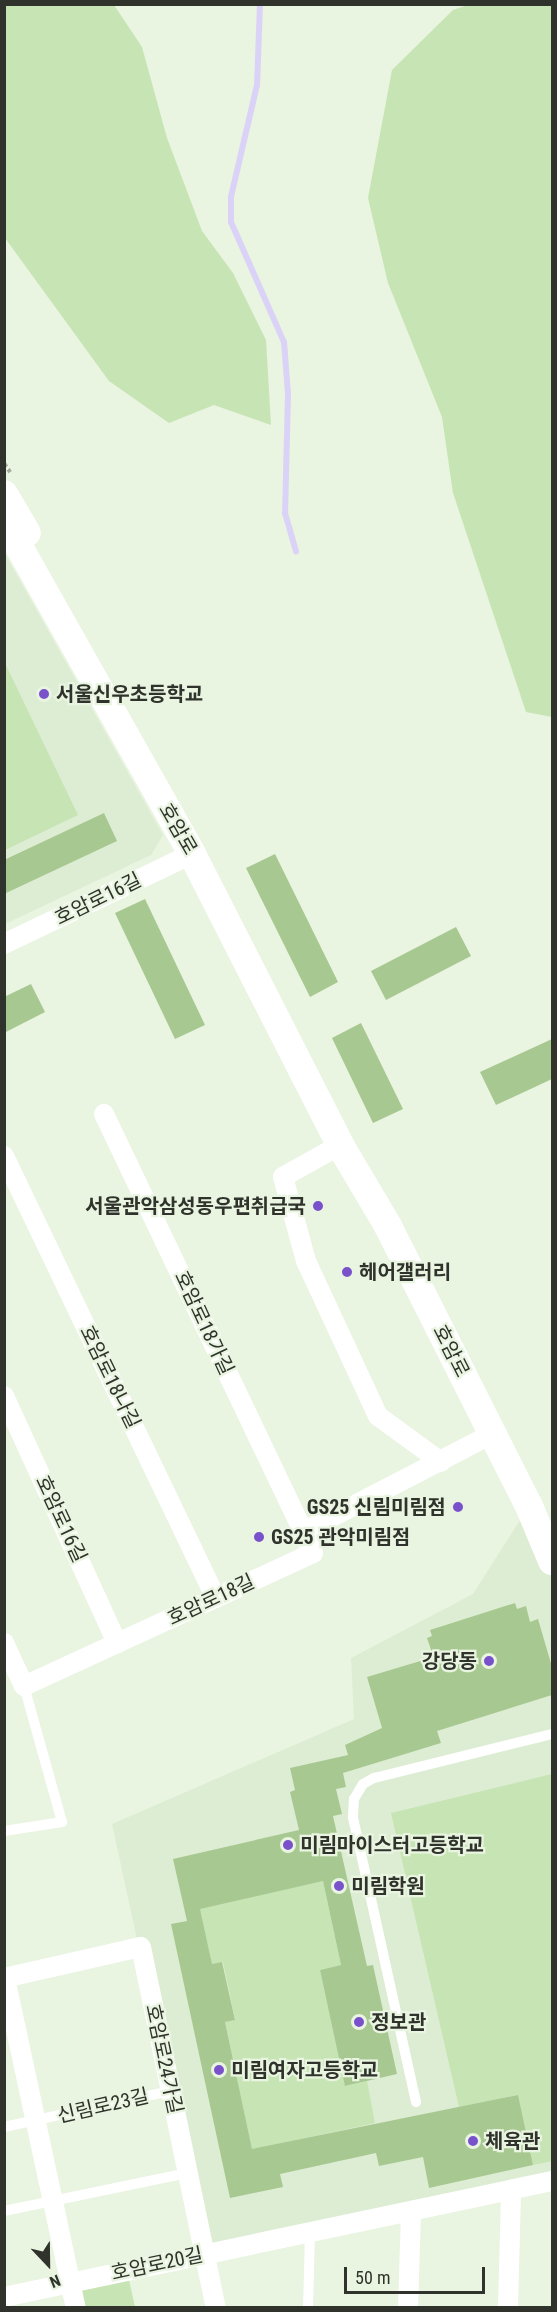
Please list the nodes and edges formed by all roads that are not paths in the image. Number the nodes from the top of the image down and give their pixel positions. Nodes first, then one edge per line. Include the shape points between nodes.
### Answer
1 (4, 494) edge
2 (4, 520) edge
3 (192, 854) junction
4 (4, 944) edge
5 (104, 1114) dead end
6 (340, 1145) junction
7 (4, 1156) edge
8 (4, 1396) edge
9 (492, 1434) junction
10 (441, 1462) junction
11 (303, 1532) junction
12 (552, 1533) edge
13 (552, 1562) edge
14 (216, 1598) junction
15 (4, 1643) edge
16 (117, 1643) junction
17 (24, 1686) junction
18 (552, 1734) edge
19 (4, 1831) edge
20 (5, 1978) edge
21 (171, 2091) junction
22 (416, 2102) dead end
23 (36, 2121) junction
24 (4, 2127) edge
25 (188, 2173) junction
26 (552, 2181) edge
27 (511, 2190) junction
28 (53, 2202) junction
29 (4, 2211) edge
30 (411, 2211) junction
31 (310, 2232) junction
32 (205, 2254) junction
33 (71, 2283) junction
34 (4, 2296) edge
35 (76, 2307) edge
36 (216, 2307) edge
37 (308, 2307) edge
38 (408, 2307) edge
39 (508, 2307) edge

1 - 12 main road via 177,799 378,1175
2 - 3 main road, 호암로
3 - 4 street, 호암로16길
3 - 6 main road, 호암로
5 - 11 street, 호암로18가길
6 - 9 main road, 호암로 via 388,1226
6 - 10 street via 283,1177 306,1261 378,1416
7 - 14 street, 호암로18나길
8 - 16 street, 호암로16길
9 - 10 street
9 - 13 main road, 호암로
10 - 11 street
11 - 14 street, 호암로18길 via 313,1553
14 - 16 street, 호암로18길
15 - 17 street
16 - 17 street, 호암로18길
17 - 19 lane via 62,1822
18 - 22 lane via 374,1778 363,1784 354,1799 353,1817
20 - 21 street, 호암로24가길 via 141,1947
20 - 23 street, 신림로23길
21 - 23 lane, 신림로23길
21 - 25 street, 호암로24가길
23 - 24 lane, 신림로23길
23 - 28 street, 신림로23길
25 - 28 lane
25 - 32 street, 호암로24가길
26 - 27 street, 호암로20길
27 - 30 street, 호암로20길
27 - 39 street
28 - 29 lane
28 - 33 street, 신림로23길
30 - 31 street, 호암로20길
30 - 38 street
31 - 32 street, 호암로20길
31 - 37 lane
32 - 33 street, 호암로20길
32 - 36 street, 호암로24가길
33 - 34 street, 호암로20길
33 - 35 street, 신림로23길

